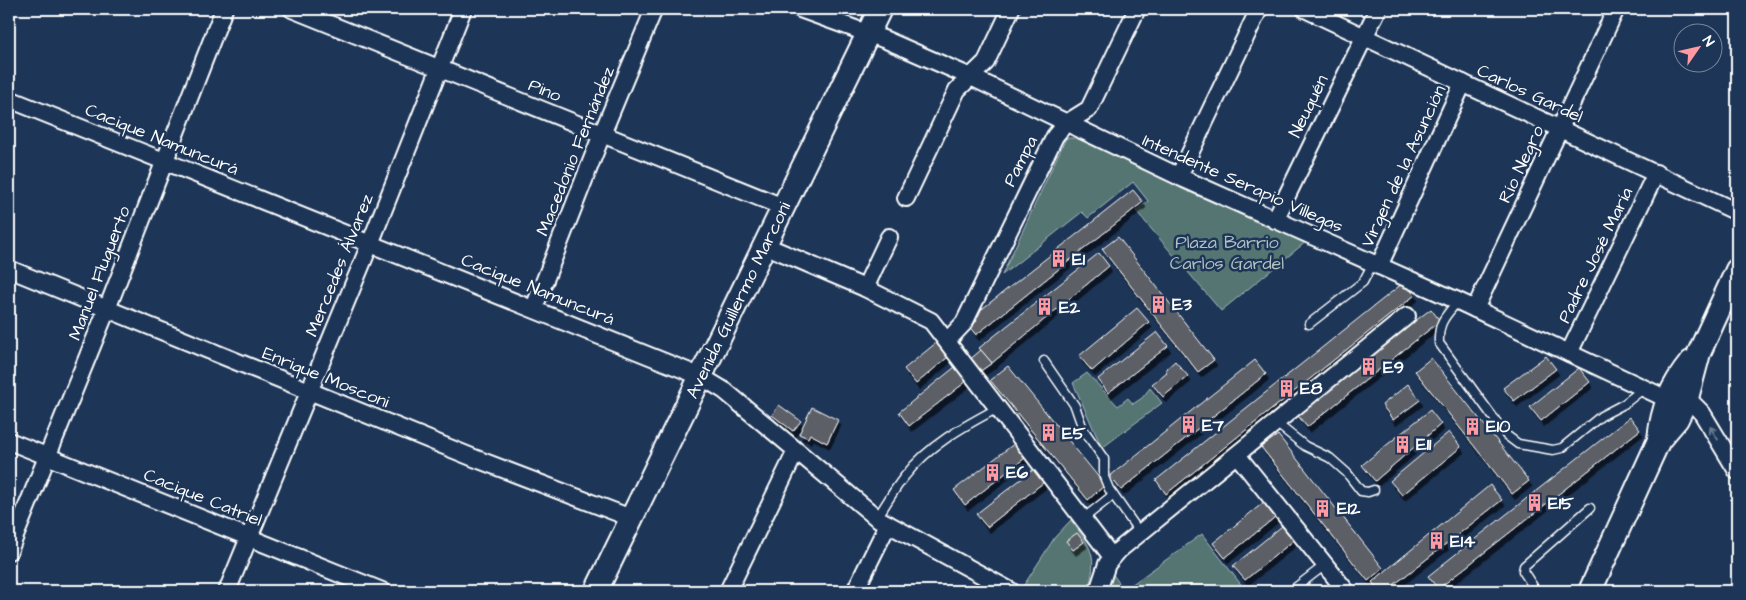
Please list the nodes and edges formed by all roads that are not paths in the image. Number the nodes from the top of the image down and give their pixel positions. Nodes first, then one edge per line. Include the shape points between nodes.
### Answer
1 (224, 9) edge
2 (292, 9) edge
3 (462, 9) edge
4 (654, 9) edge
5 (800, 9) edge
6 (880, 9) edge
7 (1011, 9) edge
8 (1137, 9) edge
9 (1259, 9) edge
10 (1305, 9) edge
11 (1378, 9) edge
12 (1616, 9) edge
13 (868, 35) junction
14 (1364, 37) junction
15 (438, 69) junction
16 (971, 77) junction
17 (1463, 83) junction
18 (9, 99) edge
19 (1065, 124) junction
20 (1560, 129) junction
21 (602, 134) junction
22 (163, 162) junction
23 (1656, 174) junction
24 (1179, 176) junction
25 (906, 198) dead end
26 (783, 206) junction
27 (1737, 212) edge
28 (1274, 220) junction
29 (889, 237) dead end
30 (370, 244) junction
31 (764, 245) junction
32 (1376, 265) junction
33 (9, 269) edge
34 (1737, 270) edge
35 (865, 288) junction
36 (1458, 301) junction
37 (534, 308) junction
38 (107, 309) junction
39 (1475, 309) junction
40 (1407, 316) dead end
41 (1309, 324) dead end
42 (948, 340) junction
43 (1569, 353) junction
44 (1044, 361) dead end
45 (702, 377) junction
46 (1643, 389) junction
47 (309, 392) junction
48 (1677, 398) junction
49 (998, 408) junction
50 (1276, 422) junction
51 (9, 441) edge
52 (796, 451) junction
53 (1238, 454) junction
54 (47, 457) junction
55 (1737, 471) edge
56 (1374, 490) dead end
57 (1113, 495) junction
58 (1590, 508) dead end
59 (630, 518) junction
60 (1084, 518) junction
61 (883, 521) junction
62 (1140, 533) junction
63 (249, 536) junction
64 (9, 551) edge
65 (1112, 557) junction
66 (1325, 565) junction
67 (984, 585) edge
68 (227, 591) edge
69 (382, 591) edge
70 (596, 591) edge
71 (728, 591) edge
72 (855, 591) edge
73 (1011, 591) edge
74 (1098, 591) edge
75 (1291, 591) edge
76 (1346, 591) edge
77 (1536, 591) edge
78 (1590, 591) edge

1 - 22 street, Manuel Fluguerto
2 - 15 street, Pino
3 - 15 street, Mercedes Álvarez
4 - 21 street, Macedonio Fernández
5 - 13 street, Intendente Serapio Villegas
6 - 13 main road, Avenida Guillermo Marconi
7 - 16 street via 986,62
8 - 19 street, Pampa via 1089,109
9 - 24 street
10 - 14 street, Carlos Gardel
11 - 14 street, Neuquén
12 - 20 street, Río Negro
13 - 16 street, Intendente Serapio Villegas
13 - 26 main road, Avenida Guillermo Marconi
14 - 17 street, Carlos Gardel
14 - 28 street, Neuquén
15 - 21 street, Pino
15 - 30 street, Mercedes Álvarez
16 - 19 street, Intendente Serapio Villegas
16 - 25 street via 957,90
17 - 20 street, Carlos Gardel
17 - 32 street, Virgen de la Asunción
18 - 22 street, Cacique Namuncurá
19 - 24 street, Intendente Serapio Villegas
19 - 42 street, Pampa via 1055,136 964,323
20 - 23 street, Carlos Gardel
20 - 39 street, Río Negro
21 - 26 street, Pino
21 - 37 street, Macedonio Fernández
22 - 30 street, Cacique Namuncurá
22 - 38 street, Manuel Fluguerto
23 - 27 street, Carlos Gardel
23 - 43 street, Padre José María
24 - 28 street, Intendente Serapio Villegas
26 - 31 main road, Avenida Guillermo Marconi
28 - 32 street, Intendente Serapio Villegas
29 - 35 street
30 - 37 street, Cacique Namuncurá
30 - 47 street, Mercedes Álvarez
31 - 35 street
31 - 45 main road, Avenida Guillermo Marconi
32 - 36 street, Intendente Serapio Villegas
32 - 41 lane via 1363,282
33 - 38 street, Enrique Mosconi
34 - 48 main road via 1699,353 1678,378
35 - 42 street via 922,316
36 - 39 street, Intendente Serapio Villegas
36 - 46 lane via 1442,320 1438,329 1439,343 1506,435 1518,444 1553,450 1562,448 1601,416
37 - 45 street, Cacique Namuncurá
38 - 47 street, Enrique Mosconi
38 - 54 street, Manuel Fluguerto
39 - 43 street, Intendente Serapio Villegas
40 - 50 street
42 - 49 street
43 - 46 street, Intendente Serapio Villegas
44 - 57 lane via 1075,406 1083,429 1104,460 1104,477
45 - 52 street, Cacique Namuncurá via 725,391
45 - 59 main road, Avenida Guillermo Marconi
46 - 48 street, Intendente Serapio Villegas
47 - 59 street, Enrique Mosconi
47 - 63 street, Mercedes Álvarez
55 -> 48 street via 1702,413
48 - 78 main road via 1661,418 1659,440
49 - 60 street
49 - 61 lane via 958,429 917,463 905,476
50 - 53 street
50 - 56 lane via 1305,446 1330,458 1361,491
51 - 54 street, Cacique Catriel
52 - 61 street, Cacique Namuncurá
52 - 71 street
53 - 62 street
53 - 66 street
54 - 63 street, Cacique Catriel
54 - 64 street, Manuel Fluguerto
57 - 60 lane
57 - 62 lane
58 - 77 lane via 1524,566 1522,571
59 - 70 main road, Avenida Guillermo Marconi
60 - 65 street
61 - 67 street, Cacique Namuncurá
61 - 72 street
62 - 65 street
63 - 68 street, Mercedes Álvarez
63 - 69 street, Cacique Catriel
65 - 74 street
66 - 75 lane
66 - 76 street
67 - 73 street, Cacique Namuncurá

